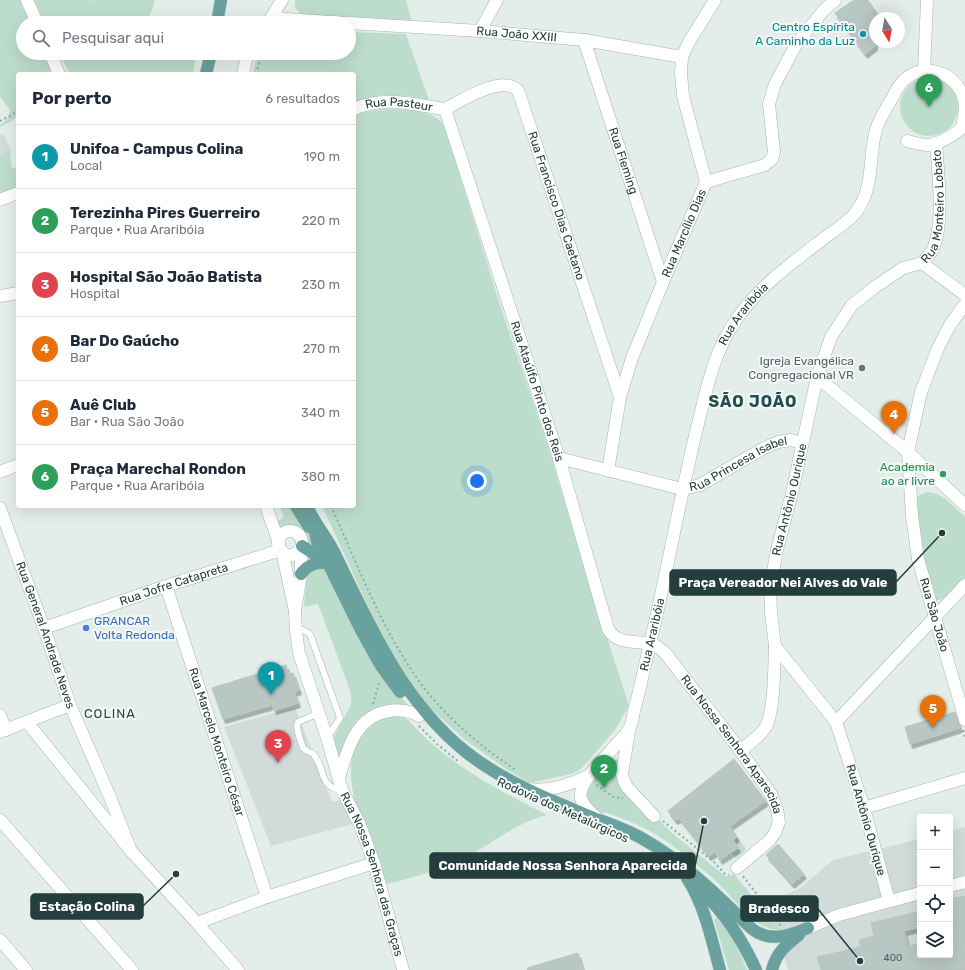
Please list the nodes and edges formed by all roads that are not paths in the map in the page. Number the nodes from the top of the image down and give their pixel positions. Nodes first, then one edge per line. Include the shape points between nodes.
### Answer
1 (27, 0) edge
2 (221, 0) edge
3 (282, 0) edge
4 (497, 0) edge
5 (714, 0) edge
6 (835, 0) edge
7 (927, 0) edge
8 (34, 16) edge
9 (218, 16) edge
10 (272, 16) edge
11 (356, 23) edge
12 (480, 31) junction
13 (584, 40) junction
14 (682, 57) junction
15 (53, 60) edge
16 (209, 60) edge
17 (246, 60) edge
18 (58, 72) edge
19 (206, 72) edge
20 (243, 72) edge
21 (924, 72) junction
22 (356, 108) edge
23 (445, 109) junction
24 (963, 129) edge
25 (907, 141) dead end
26 (936, 143) junction
27 (706, 182) junction
28 (16, 194) edge
29 (0, 200) edge
30 (922, 263) junction
31 (663, 282) junction
32 (16, 293) edge
33 (965, 295) edge
34 (0, 296) edge
35 (965, 304) edge
36 (816, 377) junction
37 (620, 397) junction
38 (802, 443) junction
39 (908, 452) junction
40 (559, 458) junction
41 (16, 466) edge
42 (608, 471) junction
43 (0, 472) edge
44 (682, 489) junction
45 (965, 505) edge
46 (0, 508) edge
47 (267, 508) edge
48 (297, 508) edge
49 (311, 510) edge
50 (322, 541) junction
51 (301, 547) junction
52 (280, 548) junction
53 (329, 563) junction
54 (300, 574) junction
55 (965, 585) edge
56 (166, 586) junction
57 (295, 611) junction
58 (935, 617) junction
59 (44, 628) junction
60 (296, 631) junction
61 (650, 644) junction
62 (775, 646) junction
63 (960, 688) edge
64 (70, 705) junction
65 (319, 714) junction
66 (0, 715) edge
67 (419, 716) junction
68 (965, 720) edge
69 (27, 722) junction
70 (836, 722) junction
71 (630, 728) junction
72 (3, 731) edge
73 (327, 738) junction
74 (740, 750) junction
75 (587, 778) junction
76 (965, 778) edge
77 (340, 784) junction
78 (528, 789) junction
79 (864, 808) junction
80 (654, 816) road end
81 (0, 820) edge
82 (599, 820) junction
83 (131, 851) junction
84 (374, 863) junction
85 (735, 864) road end
86 (687, 878) junction
87 (965, 882) edge
88 (953, 885) edge
89 (710, 889) junction
90 (917, 895) edge
91 (267, 897) junction
92 (889, 901) junction
93 (197, 923) junction
94 (808, 928) junction
95 (0, 940) edge
96 (26, 970) edge
97 (132, 970) edge
98 (238, 970) edge
99 (403, 970) edge
100 (720, 970) edge
101 (756, 970) edge
102 (763, 970) edge
103 (772, 970) edge

1 - 8 street
2 - 9 main road
3 - 10 street
4 - 12 street
5 - 14 street, Rua Marcílio Dias
6 - 27 street via 797,42 775,84 769,104 774,152 772,159 765,165
7 - 21 street
11 - 12 street, Rua João XXIII
12 - 13 street, Rua João XXIII
13 - 14 street, Rua João XXIII
13 - 31 street, Rua Fleming
14 - 27 street, Rua Marcílio Dias via 683,96
15 - 18 street
16 - 19 main road
17 - 20 street
21 - 24 street, Rua Araribóia via 936,72 949,77 959,88 965,105
21 - 44 street, Rua Araribóia via 910,75 900,83 879,122 866,193 855,213 784,269 756,295 736,320 719,352 707,386
22 - 23 street, Rua Pasteur via 391,101
23 - 37 street, Rua Francisco Dias Caetano via 484,89 509,85 518,90
23 - 40 street, Rua Ataúlfo Pinto dos Reis
24 - 26 street, Rua Araribóia
25 - 26 street via 926,145
26 - 30 street, Rua Monteiro Lobato via 940,221 931,252
27 - 31 street, Rua Marcílio Dias
28 - 29 street
30 - 33 street, Rua Monteiro Lobato
30 - 36 street, Rua Antônio Ourique via 904,268 852,305 831,338
31 - 37 street, Rua Marcílio Dias via 632,358
32 - 34 street
35 - 39 street, Rua São João via 938,348 921,392
36 - 38 street, Rua Antônio Ourique
36 - 39 street
37 - 42 street, Rua Marcílio Dias
38 - 44 street, Rua Princesa Isabel via 791,440 778,442 700,485
38 - 62 street, Rua Antônio Ourique via 770,588 770,612
39 - 45 street
39 - 58 street, Rua São João via 918,559
40 - 42 street, Rua Princesa Isabel
40 - 61 street, Rua Ataúlfo Pinto dos Reis via 608,629 617,640
41 - 43 street
42 - 44 street, Rua Princesa Isabel
44 - 61 street, Rua Araribóia
46 - 59 street, Rua General Andrade Neves
47 - 52 street, Rua Nossa Senhora das Graças
48 - 50 main road
49 - 50 main road
50 - 53 main road, Rodovia dos Metalúrgicos
50 - 78 main road, Rodovia dos Metalúrgicos via 400,679 422,707 466,752
51 - 52 street via 298,552 291,555
51 - 52 street via 299,535 288,532 281,536
51 - 53 main road
51 - 54 street, Rua Nossa Senhora das Graças
52 - 56 street, Rua Jofre Catapreta
52 - 57 street, Rua Nossa Senhora das Graças
53 - 54 main road via 311,564
53 - 67 main road, Rodovia dos Metalúrgicos via 381,666
54 - 57 street, Rua Nossa Senhora das Graças
55 - 58 street
56 - 59 street, Rua Jofre Catapreta
56 - 91 street, Rua Marcelo Monteiro César
57 - 60 street, Rua Nossa Senhora das Graças
58 - 63 street, Rua São João
58 - 70 street
59 - 64 street, Rua General Andrade Neves
60 - 65 street, Rua Nossa Senhora das Graças via 298,653
60 - 73 lane via 303,630 310,634 340,718
61 - 71 street, Rua Araribóia
61 - 74 street, Rua Nossa Senhora Aparecida via 666,654
62 - 70 street, Rua Antônio Ourique
62 - 74 street via 771,711 766,727 755,740
63 - 68 street, Rua São João
64 - 69 street
64 - 83 street, Rua General Andrade Neves
65 - 73 street, Rua Nossa Senhora das Graças
65 - 77 lane via 297,724 303,748 314,755 327,784 335,788
66 - 72 street
67 - 77 street, Rua Nossa Senhora das Graças via 398,710 369,719 354,737
67 - 86 main road, Rodovia dos Metalúrgicos via 449,747 482,772 530,798 644,846
69 - 72 street
69 - 83 street, Rua General Andrade Neves
70 - 79 street, Rua Antônio Ourique
71 - 75 street, Rua Araribóia
71 - 80 street, Rua Araribóia via 622,774 625,784
73 - 77 street, Rua Nossa Senhora das Graças
74 - 85 street, Rua Nossa Senhora Aparecida via 773,797 779,822 772,837
75 - 78 street via 557,788
75 - 82 street via 581,791 581,798
76 - 79 street
77 - 84 street, Rua Nossa Senhora das Graças via 360,825
78 - 82 main road, Rodovia dos Metalúrgicos
79 - 92 street, Rua Antônio Ourique
81 - 97 street
82 - 89 main road, Rodovia dos Metalúrgicos via 649,842
83 - 93 street, Rua General Andrade Neves
84 - 91 street
84 - 99 street, Rua Nossa Senhora das Graças
86 - 100 main road via 703,909
86 - 101 main road, Rodovia dos Metalúrgicos via 730,924
87 - 88 street
89 - 94 main road via 761,935 778,938
89 - 102 main road via 736,920
90 - 92 street
91 - 93 street
92 - 94 street
93 - 98 street, Rua General Andrade Neves
94 - 103 main road via 780,951
95 - 96 street

